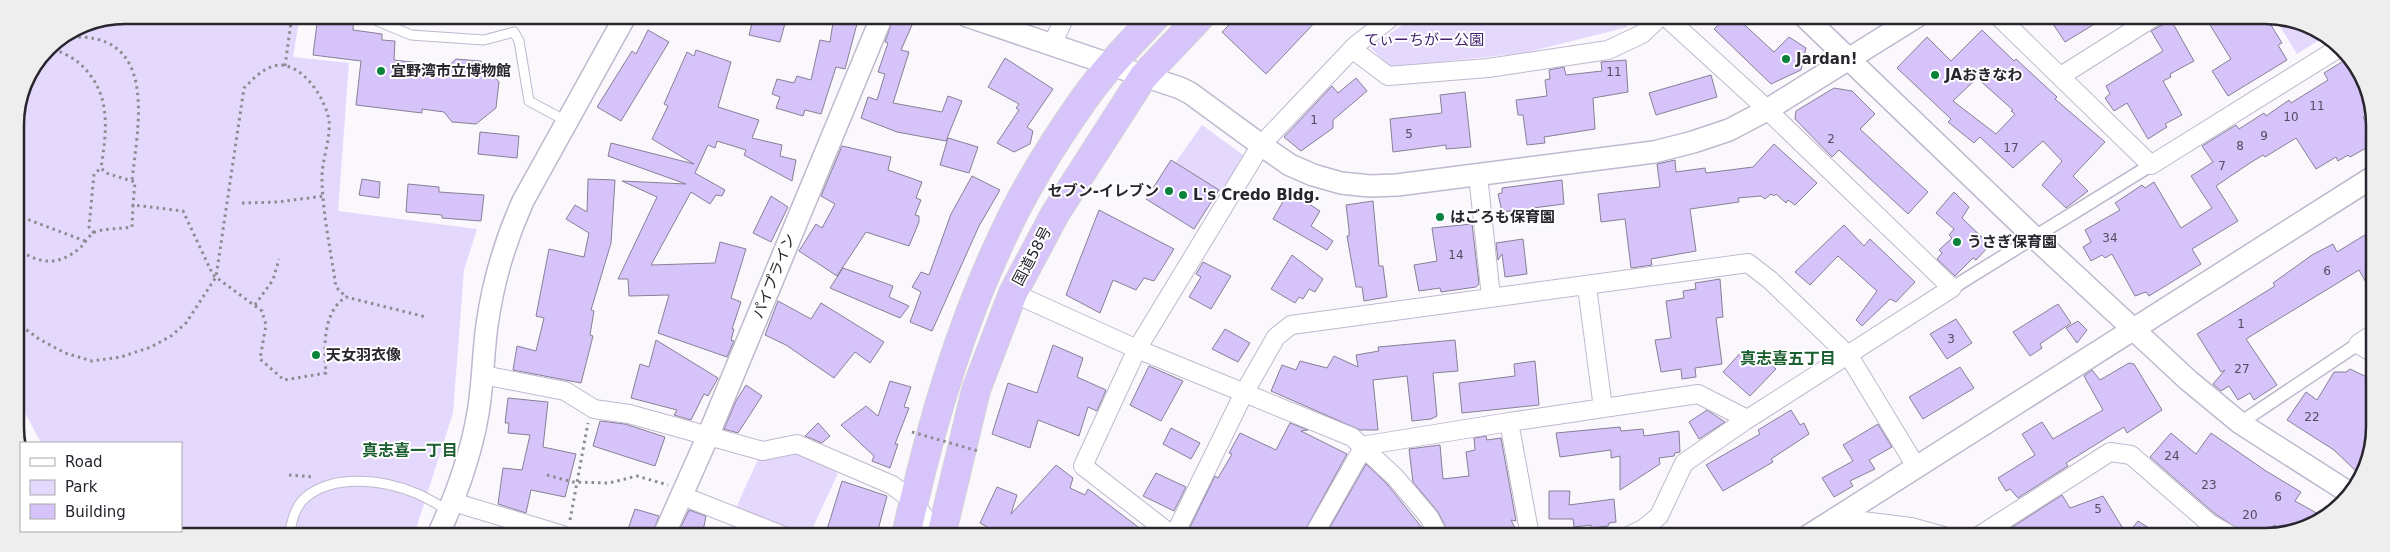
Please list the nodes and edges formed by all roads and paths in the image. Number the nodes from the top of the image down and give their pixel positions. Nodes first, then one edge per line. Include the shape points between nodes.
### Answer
1 (291, 24) edge
2 (385, 24) edge
3 (621, 24) edge
4 (879, 24) edge
5 (992, 24) edge
6 (1061, 24) edge
7 (1149, 24) edge
8 (1193, 24) edge
9 (1383, 24) edge
10 (1654, 24) edge
11 (1672, 24) edge
12 (1813, 24) edge
13 (1905, 24) edge
14 (2006, 24) edge
15 (2143, 24) edge
16 (72, 39) edge
17 (1052, 43) junction
18 (56, 50) edge
19 (1352, 50) junction
20 (2334, 51) edge
21 (1849, 58) junction
22 (1111, 65) junction
23 (286, 66) junction
24 (2061, 76) junction
25 (1142, 77) junction
26 (1767, 110) junction
27 (566, 121) junction
28 (1260, 146) junction
29 (2151, 165) junction
30 (100, 168) junction
31 (1478, 175) junction
32 (132, 181) junction
33 (2366, 181) edge
34 (324, 196) junction
35 (242, 203) dead end
36 (133, 204) junction
37 (24, 218) edge
38 (94, 233) junction
39 (2035, 238) junction
40 (86, 241) junction
41 (24, 254) edge
42 (280, 259) dead end
43 (216, 278) junction
44 (1587, 286) junction
45 (1952, 288) junction
46 (1013, 293) junction
47 (346, 297) junction
48 (1491, 297) junction
49 (255, 305) junction
50 (426, 317) dead end
51 (24, 328) edge
52 (2134, 330) junction
53 (2366, 339) edge
54 (2358, 344) junction
55 (1137, 349) junction
56 (2366, 349) edge
57 (1849, 356) junction
58 (483, 375) junction
59 (1244, 393) junction
60 (1603, 408) junction
61 (594, 409) junction
62 (1747, 419) junction
63 (1509, 422) junction
64 (2240, 423) junction
65 (912, 432) dead end
66 (708, 436) junction
67 (1362, 447) junction
68 (978, 451) dead end
69 (1917, 468) junction
70 (547, 475) dead end
71 (578, 481) junction
72 (2344, 490) edge
73 (684, 493) junction
74 (914, 501) junction
75 (451, 507) junction
76 (1838, 518) junction
77 (290, 528) edge
78 (441, 528) edge
79 (552, 528) edge
80 (567, 528) edge
81 (667, 528) edge
82 (765, 528) edge
83 (908, 528) edge
84 (934, 528) edge
85 (942, 528) edge
86 (1164, 528) edge
87 (1178, 528) edge
88 (1317, 528) edge
89 (1435, 528) edge
90 (1529, 528) edge
91 (1644, 528) edge
92 (1821, 528) edge
93 (1912, 528) edge
94 (1990, 528) edge
95 (2218, 528) edge

1 - 23 path
2 - 27 lane via 411,35 484,40 514,32 519,41 529,101
3 - 27 street
4 - 66 street, パイプライン
5 - 17 street
6 - 17 street
7 - 22 highway
8 - 25 highway, 国道58号
9 - 19 street
10 - 19 street via 1642,34 1608,50 1488,68 1388,76
11 - 26 street
12 - 21 street
13 - 21 street
14 - 24 street
15 - 24 street
16 - 32 path via 81,37 109,42 133,67 138,111
17 - 22 street
18 - 30 path via 77,62 92,76 99,89 107,130
19 - 28 street
20 - 29 street
21 - 26 street
21 - 39 street
22 - 25 street
22 - 74 highway via 1084,100 1025,193 1001,239 942,393
23 - 34 path via 296,70 314,87 326,106 329,123 322,180
23 - 43 path via 260,72 244,88
24 - 29 street
25 - 28 street via 1190,93
25 - 46 highway, 国道58号 via 1055,214
26 - 31 street via 1729,130 1654,152
26 - 45 street
27 - 58 street via 510,229 492,299
28 - 31 street via 1313,176 1341,183 1379,186
28 - 55 street
29 - 39 street
30 - 32 path
30 - 38 path via 94,174 89,227
31 - 48 street
32 - 36 path via 135,182
33 - 52 street
34 - 35 path
34 - 47 path via 336,287
36 - 38 path via 132,227
36 - 43 path via 182,210
37 - 40 path
38 - 40 path
39 - 45 street
39 - 52 street
40 - 41 path via 64,258 45,262
42 - 49 path via 274,280
43 - 49 path
43 - 51 path via 186,323 171,336 121,357 92,361 65,353
44 - 48 street
44 - 57 street via 1748,263
44 - 60 street
45 - 57 street
46 - 55 street
46 - 85 highway, 国道58号 via 976,390
47 - 49 path via 340,301 329,321 324,346 326,373 284,380 260,359 266,325 262,311
47 - 50 path
48 - 59 street via 1291,324 1276,337
52 - 64 street
52 - 69 street
53 - 54 street
54 - 56 street
54 - 64 street
55 - 59 street
55 - 86 street via 1083,466
57 - 62 street
57 - 69 street
58 - 61 street via 565,391
58 - 75 street via 471,446
59 - 67 street via 1352,437
59 - 87 street
60 - 62 street via 1698,394
60 - 63 street
61 - 66 street via 629,414
61 - 71 path via 590,414
62 - 91 street via 1684,463 1659,516
63 - 67 street
63 - 90 street
64 - 72 street
65 - 68 path, bridge
66 - 73 street, パイプライン
66 - 74 street via 763,452 797,444 892,485
67 - 88 street
67 - 89 street via 1395,477
69 - 76 street
70 - 71 path
71 - 73 path via 609,483 637,476
71 - 80 path
73 - 81 street, パイプライン
73 - 82 street
74 - 83 highway
74 - 84 street
75 - 77 lane via 396,486 349,482 323,487 305,498 293,516
75 - 78 street
75 - 79 street
76 - 92 street
76 - 93 street
94 - 95 street via 2110,452 2131,455

